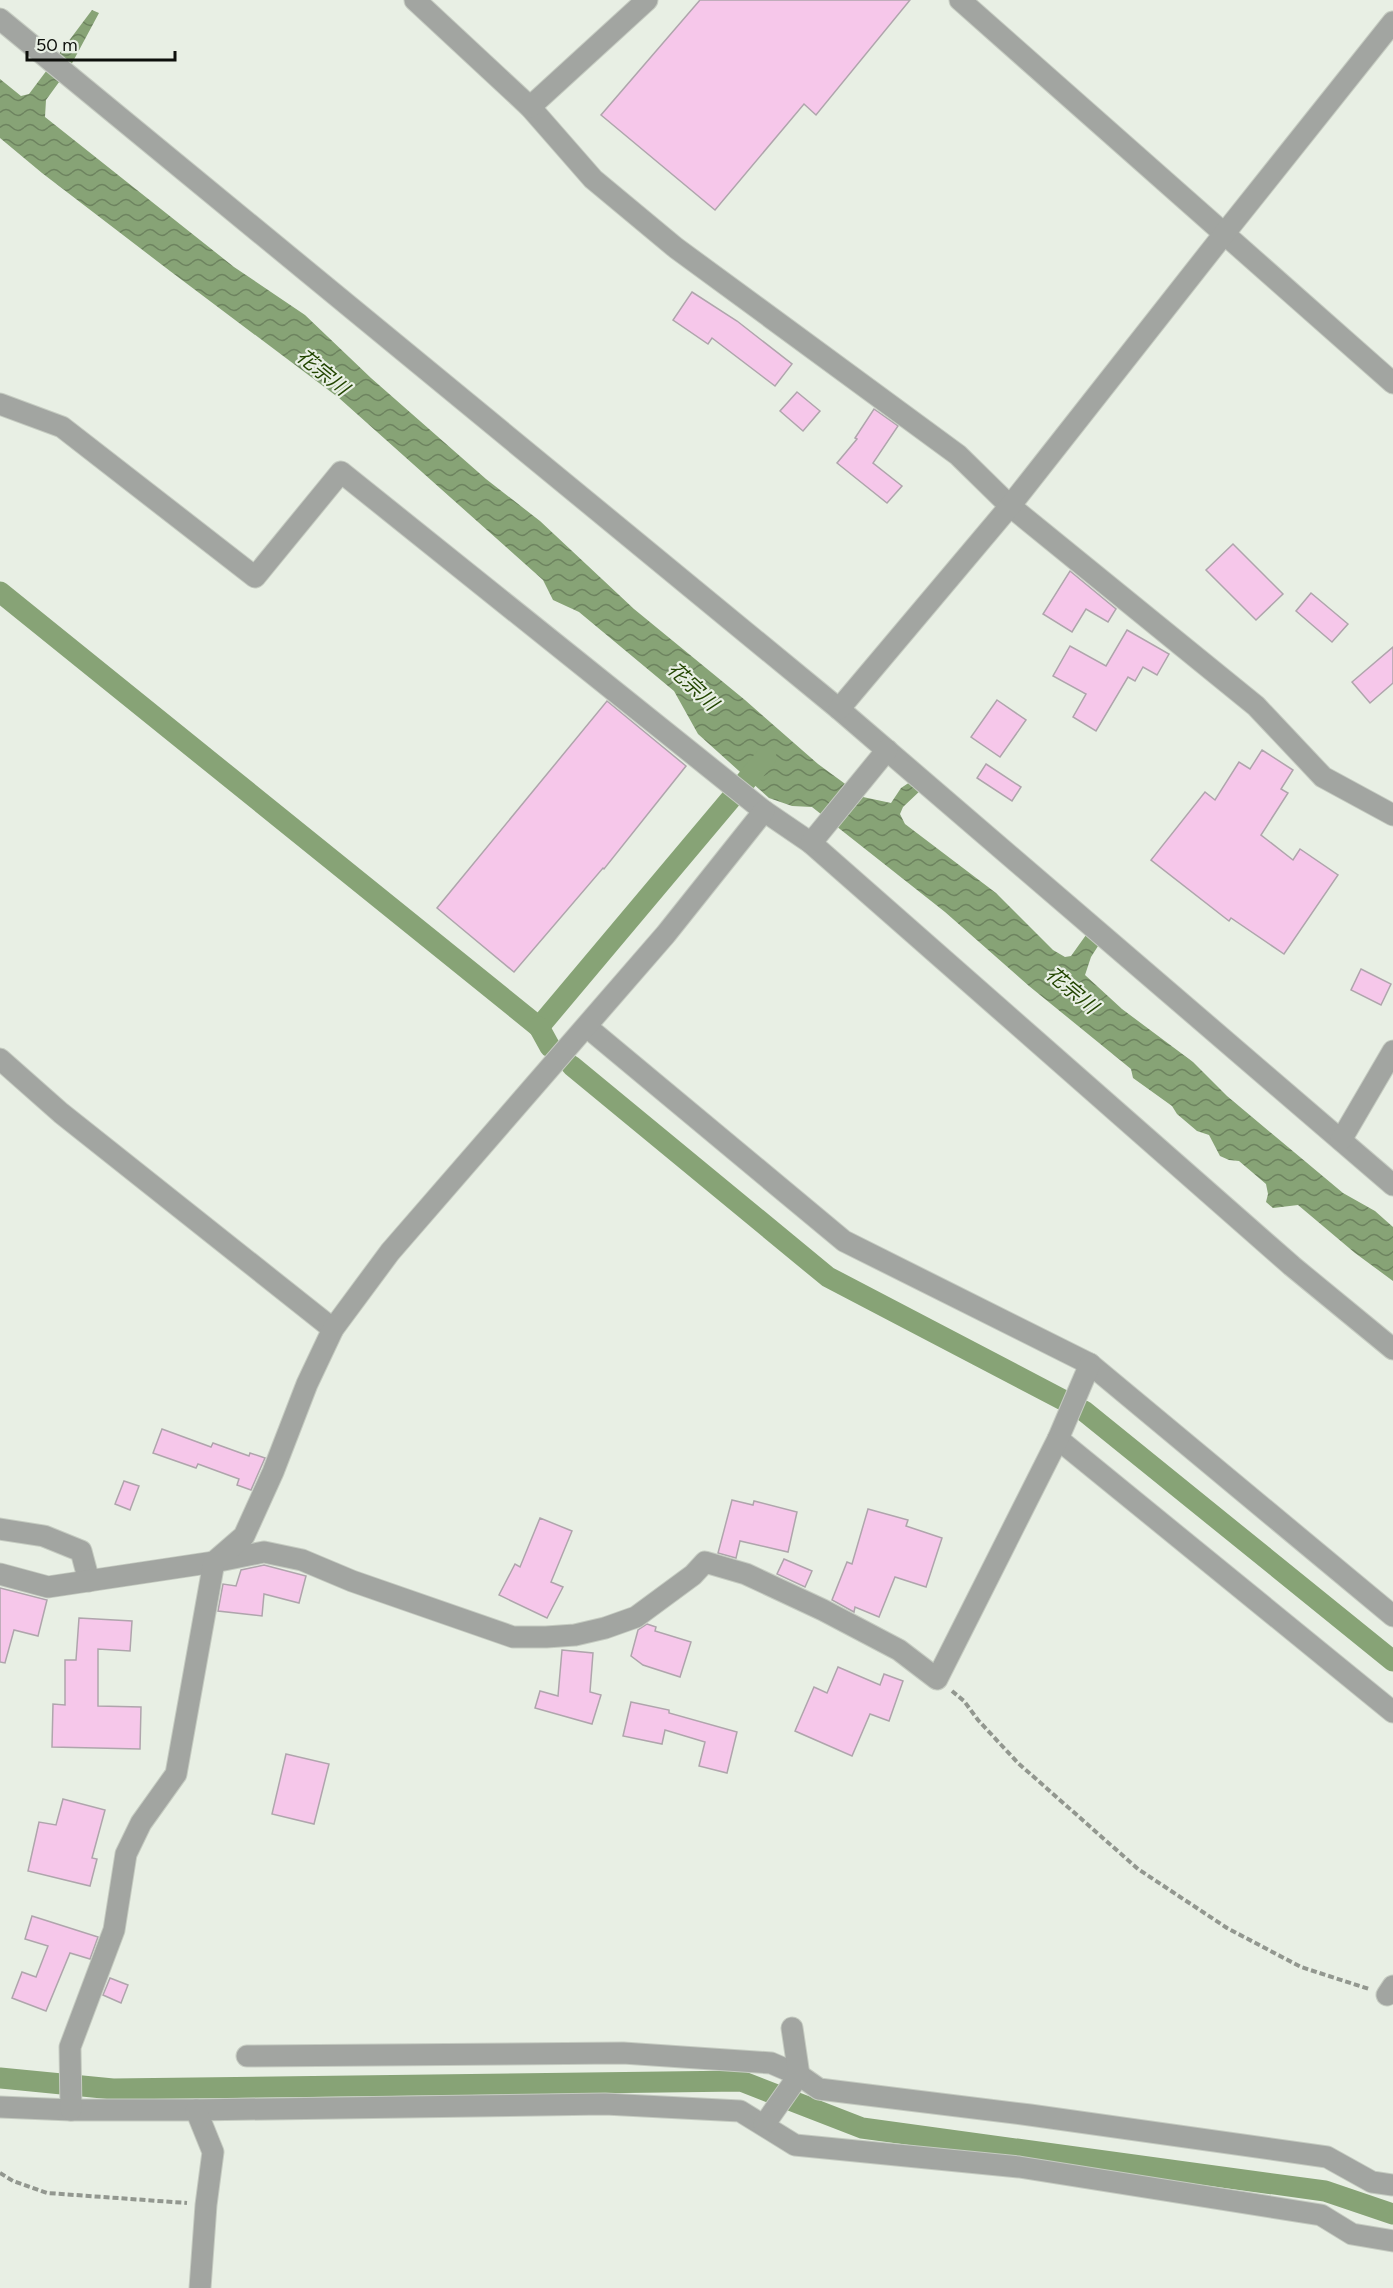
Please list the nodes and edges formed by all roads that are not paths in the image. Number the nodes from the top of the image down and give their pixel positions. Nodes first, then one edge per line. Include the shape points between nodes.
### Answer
1 (415, 0) edge
2 (646, 0) edge
3 (960, 0) edge
4 (0, 19) edge
5 (1393, 22) edge
6 (530, 107) junction
7 (1224, 234) junction
8 (1393, 383) edge
9 (0, 404) edge
10 (1013, 502) junction
11 (839, 709) junction
12 (882, 757) junction
13 (764, 811) junction
14 (1393, 815) edge
15 (816, 837) junction
16 (587, 1027) junction
17 (1393, 1051) edge
18 (0, 1059) edge
19 (1341, 1140) junction
20 (1393, 1185) edge
21 (333, 1329) junction
22 (1393, 1349) edge
23 (1090, 1364) junction
24 (1058, 1439) junction
25 (0, 1529) edge
26 (214, 1562) junction
27 (0, 1574) edge
28 (89, 1581) junction
29 (1393, 1616) edge
30 (1393, 1713) edge
31 (792, 2028) dead end
32 (247, 2056) dead end
33 (799, 2075) junction
34 (0, 2107) edge
35 (71, 2110) junction
36 (196, 2110) junction
37 (764, 2125) junction
38 (1393, 2185) edge
39 (1393, 2241) edge
40 (200, 2288) edge

1 - 6 street
2 - 6 street
3 - 7 street
4 - 11 street
5 - 7 street
6 - 10 street via 593,179 667,241 958,454
7 - 8 street
7 - 10 street
9 - 13 street via 62,428 255,577 341,472
10 - 11 street
10 - 14 street via 1256,706 1323,777
11 - 12 street
12 - 15 street
12 - 19 street
13 - 15 street
13 - 16 street
15 - 22 street via 1292,1266
16 - 21 street via 390,1252
16 - 23 street via 843,1241
17 - 19 street
18 - 21 street via 70,1121
19 - 20 street
21 - 26 street via 244,1536
23 - 24 street
23 - 29 street
24 - 26 street via 937,1680 899,1650 823,1610 746,1574 705,1562 636,1617 575,1635 546,1637 513,1637 302,1560 264,1552
24 - 30 street
25 - 28 street via 44,1536 81,1551
26 - 28 street
26 - 35 street via 176,1774 141,1823 126,1854 114,1930 70,2047
27 - 28 street via 48,1587
31 - 33 street
32 - 33 street via 623,2053 771,2063
33 - 37 street
33 - 38 street via 819,2089 1327,2157 1372,2182
34 - 35 street
35 - 36 street
36 - 37 street via 605,2104 740,2111
36 - 40 street via 213,2152
37 - 39 street via 795,2145 1018,2167 1321,2215 1352,2234

